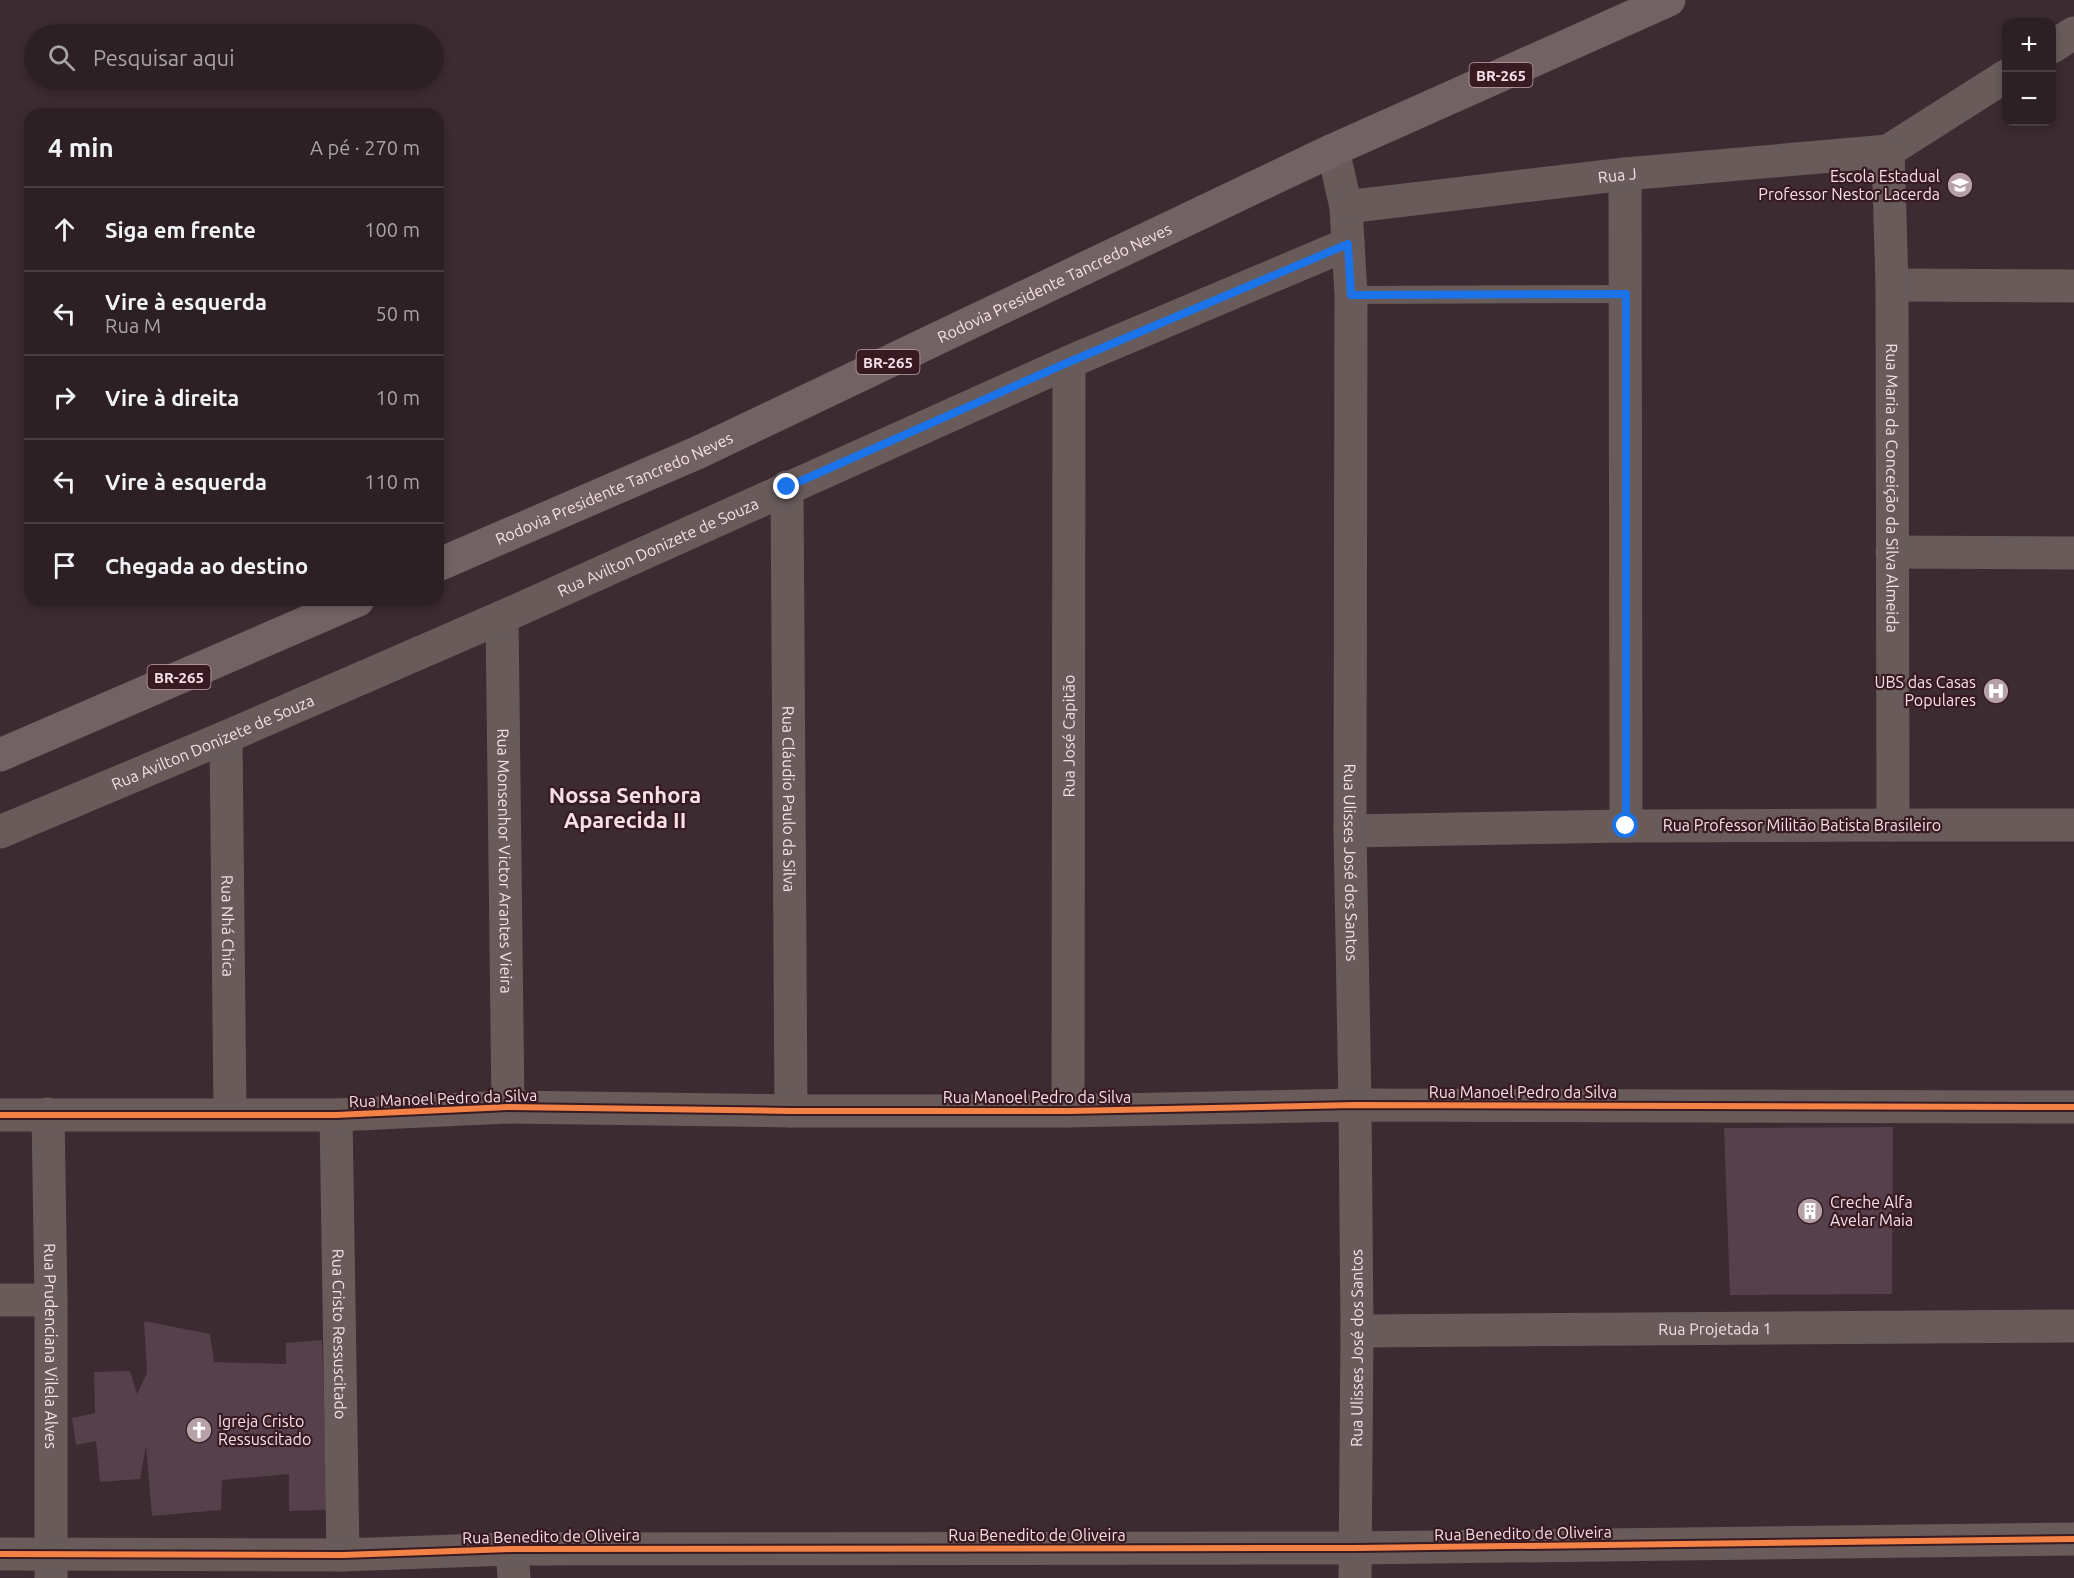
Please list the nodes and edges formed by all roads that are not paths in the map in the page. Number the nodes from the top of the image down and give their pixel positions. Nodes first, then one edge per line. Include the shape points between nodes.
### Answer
1 (1669, 0) edge
2 (2074, 33) edge
3 (2056, 44) edge
4 (2002, 79) edge
5 (1333, 150) junction
6 (1888, 151) junction
7 (1625, 174) junction
8 (1346, 207) junction
9 (1348, 244) junction
10 (1892, 285) junction
11 (2074, 286) edge
12 (1626, 294) junction
13 (1351, 295) junction
14 (1069, 362) junction
15 (787, 487) junction
16 (1892, 552) junction
17 (2074, 553) edge
18 (444, 563) edge
19 (344, 606) edge
20 (502, 617) junction
21 (226, 737) junction
22 (0, 755) edge
23 (1893, 825) junction
24 (2074, 825) edge
25 (1626, 826) junction
26 (1350, 831) junction
27 (0, 832) edge
28 (1355, 1105) junction
29 (507, 1107) junction
30 (2074, 1107) edge
31 (791, 1111) junction
32 (1068, 1112) junction
33 (48, 1114) junction
34 (230, 1114) junction
35 (0, 1115) edge
36 (336, 1115) junction
37 (0, 1300) edge
38 (51, 1300) junction
39 (2074, 1326) edge
40 (1357, 1331) junction
41 (2074, 1539) edge
42 (0, 1554) edge
43 (343, 1555) junction
44 (513, 1563) edge
45 (1355, 1563) edge
46 (52, 1566) edge

1 - 5 main road, Rodovia Presidente Tancredo Neves / BR-265
2 - 3 street
4 - 6 street
5 - 8 street, Rua Ulisses José dos Santos
5 - 18 main road, Rodovia Presidente Tancredo Neves / BR-265 via 699,453
6 - 7 street, Rua J
6 - 10 street, Rua Maria da Conceição da Silva Almeida
7 - 8 street, Rua J
7 - 12 street
8 - 9 street, Rua Ulisses José dos Santos
9 - 13 street, Rua Ulisses José dos Santos
9 - 14 street, Rua Avilton Donizete de Souza
10 - 11 street
10 - 16 street, Rua Maria da Conceição da Silva Almeida
12 - 13 lane
12 - 25 street
13 - 26 street, Rua Ulisses José dos Santos
14 - 15 street, Rua Avilton Donizete de Souza
14 - 32 street, Rua José Capitão
15 - 20 street, Rua Avilton Donizete de Souza
15 - 31 street, Rua Cláudio Paulo da Silva
16 - 17 street
16 - 23 street, Rua Maria da Conceição da Silva Almeida
19 - 22 main road, BR-265
20 - 21 street, Rua Avilton Donizete de Souza
20 - 29 street, Rua Monsenhor Victor Arantes Vieira
21 - 27 street, Rua Avilton Donizete de Souza
21 - 34 street, Rua Nhá Chica
23 - 24 street, Rua Professor Militão Batista Brasileiro
23 - 25 street, Rua Professor Militão Batista Brasileiro
25 - 26 street, Rua Professor Militão Batista Brasileiro
26 - 28 street, Rua Ulisses José dos Santos
28 - 30 street, Rua Manoel Pedro da Silva
28 - 32 street, Rua Manoel Pedro da Silva
28 - 40 street, Rua Ulisses José dos Santos
29 - 31 street, Rua Manoel Pedro da Silva
29 - 36 street, Rua Manoel Pedro da Silva
31 - 32 street, Rua Manoel Pedro da Silva
33 - 34 street, Rua Manoel Pedro da Silva
33 - 35 street, Rua Manoel Pedro da Silva
33 - 38 street, Rua Prudenciana Vilela Alves
34 - 36 street, Rua Manoel Pedro da Silva
36 - 43 street, Rua Cristo Ressuscitado
37 - 38 street
38 - 46 street, Rua Prudenciana Vilela Alves
39 - 40 street, Rua Projetada 1
40 - 45 street, Rua Ulisses José dos Santos
41 - 45 street, Rua Benedito de Oliveira
42 - 46 street, Rua Benedito de Oliveira
43 - 44 street, Rua Benedito de Oliveira
43 - 46 street, Rua Benedito de Oliveira
44 - 45 street, Rua Benedito de Oliveira

